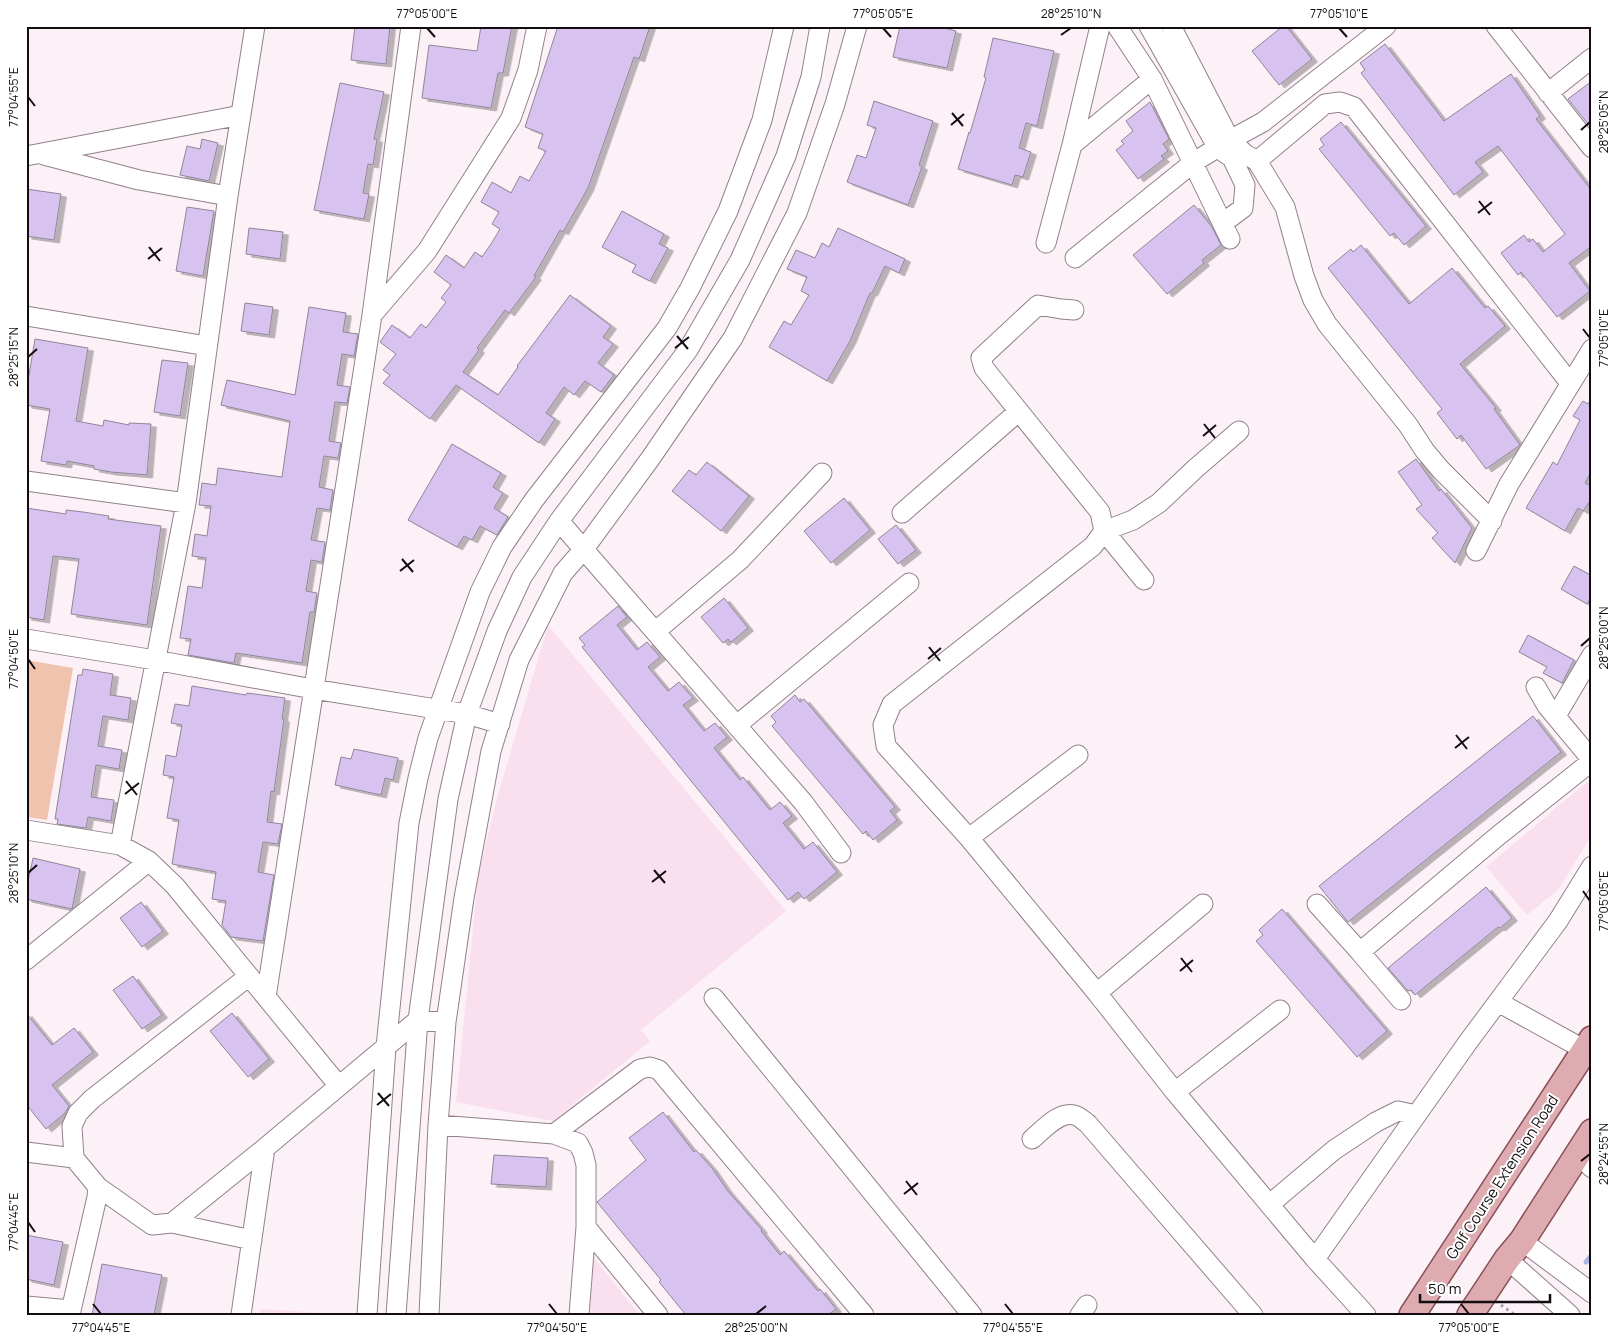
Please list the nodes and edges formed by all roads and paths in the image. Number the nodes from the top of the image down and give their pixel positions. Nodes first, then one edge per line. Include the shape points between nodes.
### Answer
1 (255, 26) edge
2 (411, 26) edge
3 (537, 26) edge
4 (784, 26) edge
5 (820, 26) edge
6 (857, 26) edge
7 (1100, 26) edge
8 (1117, 26) edge
9 (1149, 26) edge
10 (1171, 26) edge
11 (1386, 26) edge
12 (1496, 26) edge
13 (1592, 58) edge
14 (1152, 79) junction
15 (1548, 92) junction
16 (241, 115) junction
17 (1224, 144) junction
18 (1072, 145) junction
19 (1592, 148) edge
20 (32, 155) edge
21 (1257, 161) junction
22 (1194, 162) junction
23 (228, 196) junction
24 (1046, 243) dead end
25 (1075, 258) dead end
26 (1074, 310) dead end
27 (372, 315) junction
28 (26, 316) edge
29 (207, 346) junction
30 (1592, 349) edge
31 (1570, 383) junction
32 (1018, 412) junction
33 (1239, 431) dead end
34 (822, 473) dead end
35 (26, 481) edge
36 (186, 503) junction
37 (902, 512) dead end
38 (559, 521) junction
39 (1492, 521) junction
40 (1104, 531) junction
41 (584, 549) junction
42 (1476, 551) dead end
43 (1144, 580) dead end
44 (909, 583) dead end
45 (656, 631) junction
46 (26, 639) edge
47 (1592, 654) edge
48 (155, 660) junction
49 (1536, 687) dead end
50 (313, 689) junction
51 (438, 710) junction
52 (468, 714) junction
53 (1556, 716) junction
54 (500, 724) junction
55 (737, 725) junction
56 (1078, 755) dead end
57 (1592, 760) edge
58 (26, 830) edge
59 (969, 838) junction
60 (120, 844) junction
61 (841, 853) dead end
62 (149, 861) junction
63 (1592, 866) edge
64 (1203, 904) dead end
65 (1317, 904) dead end
66 (1360, 952) junction
67 (26, 960) edge
68 (249, 976) junction
69 (1097, 993) junction
70 (266, 997) junction
71 (714, 998) dead end
72 (1401, 1000) dead end
73 (1498, 1002) junction
74 (1280, 1010) dead end
75 (418, 1020) junction
76 (446, 1022) junction
77 (1588, 1044) edge
78 (386, 1047) junction
79 (339, 1086) junction
80 (1175, 1092) junction
81 (1416, 1115) junction
82 (438, 1125) junction
83 (1592, 1132) edge
84 (554, 1134) junction
85 (1032, 1139) dead end
86 (265, 1148) junction
87 (26, 1152) edge
88 (74, 1158) junction
89 (1585, 1161) edge
90 (98, 1187) junction
91 (1270, 1204) junction
92 (172, 1223) junction
93 (586, 1227) junction
94 (252, 1240) junction
95 (1514, 1250) junction
96 (1315, 1259) junction
97 (1592, 1293) edge
98 (26, 1306) edge
99 (70, 1312) edge
100 (241, 1315) edge
101 (367, 1315) edge
102 (396, 1315) edge
103 (429, 1315) edge
104 (579, 1315) edge
105 (658, 1315) edge
106 (864, 1315) edge
107 (972, 1315) edge
108 (1253, 1315) edge
109 (1366, 1315) edge
110 (1412, 1315) edge
111 (1470, 1315) edge
112 (1570, 1315) edge

1 - 16 street
2 - 27 street
3 - 27 street via 528,70 510,118 427,251
4 - 51 street via 758,129 728,211 690,288 667,328 534,500 502,547 480,592
5 - 38 street via 811,77 786,156 740,260 688,350
6 - 41 street via 836,104 797,213 733,338
7 - 18 street
8 - 14 street
9 - 17 street
10 - 17 street
11 - 17 street via 1264,122
12 - 15 street
13 - 15 street
14 - 18 street
14 - 22 street
15 - 19 street
16 - 20 street
16 - 23 street
17 - 21 street
17 - 22 street
17 - 22 street via 1245,185 1243,208 1227,231
18 - 24 street
20 - 23 street via 139,180
21 - 31 street via 1325,104 1340,102 1354,107
21 - 39 street via 1285,207 1304,276 1327,324 1425,451
22 - 25 street
23 - 29 street
26 - 32 street via 1038,305 980,358
27 - 50 street
28 - 29 street
29 - 36 street
30 - 31 street
31 - 39 street via 1509,484
32 - 37 street
32 - 40 street via 1100,512
33 - 40 street via 1159,503 1133,520
34 - 45 street via 740,560
35 - 36 street
36 - 48 street
38 - 41 street
38 - 52 street via 517,586 496,631
39 - 42 street
40 - 43 street
40 - 59 street via 1093,546 892,704 883,725 886,746
41 - 45 street
41 - 54 street via 563,573 519,660
44 - 55 street
45 - 55 street
46 - 48 street
47 - 53 street
48 - 50 street
48 - 60 street
49 - 53 street
50 - 51 street
50 - 70 street
51 - 52 street
51 - 78 street via 409,823
52 - 54 street
52 - 75 street via 448,799
53 - 57 street
54 - 76 street via 491,751 464,898
55 - 61 street via 803,802
56 - 59 street
57 - 66 street
58 - 60 street
59 - 69 street
60 - 62 street
62 - 67 street
62 - 68 street
63 - 73 street via 1558,921
64 - 69 street
65 - 66 street
66 - 72 street
68 - 70 street
68 - 88 street via 78,1113 72,1126
69 - 80 street
70 - 79 street
71 - 107 street
73 - 77 street
73 - 81 street
74 - 80 street
75 - 76 street
75 - 78 street
75 - 102 street
76 - 82 street
77 - 110 main road, Golf Course Extension Road
78 - 79 street
78 - 101 street
79 - 86 street
80 - 91 street
81 - 91 street via 1398,1111 1376,1122 1334,1150
81 - 96 street
82 - 84 street
82 - 103 street
83 - 89 main road
84 - 93 street via 578,1143 584,1153
84 - 106 street via 640,1069 650,1067 659,1070
85 - 108 street via 1054,1121 1071,1114 1088,1124
86 - 92 street
86 - 94 street
87 - 88 street
88 - 90 street
89 - 95 main road
90 - 92 street via 152,1225
90 - 99 street
91 - 96 street
92 - 94 street
93 - 104 street
93 - 105 street
94 - 100 street
95 - 97 street
95 - 111 main road
95 - 112 street
96 - 109 street
98 - 99 street

